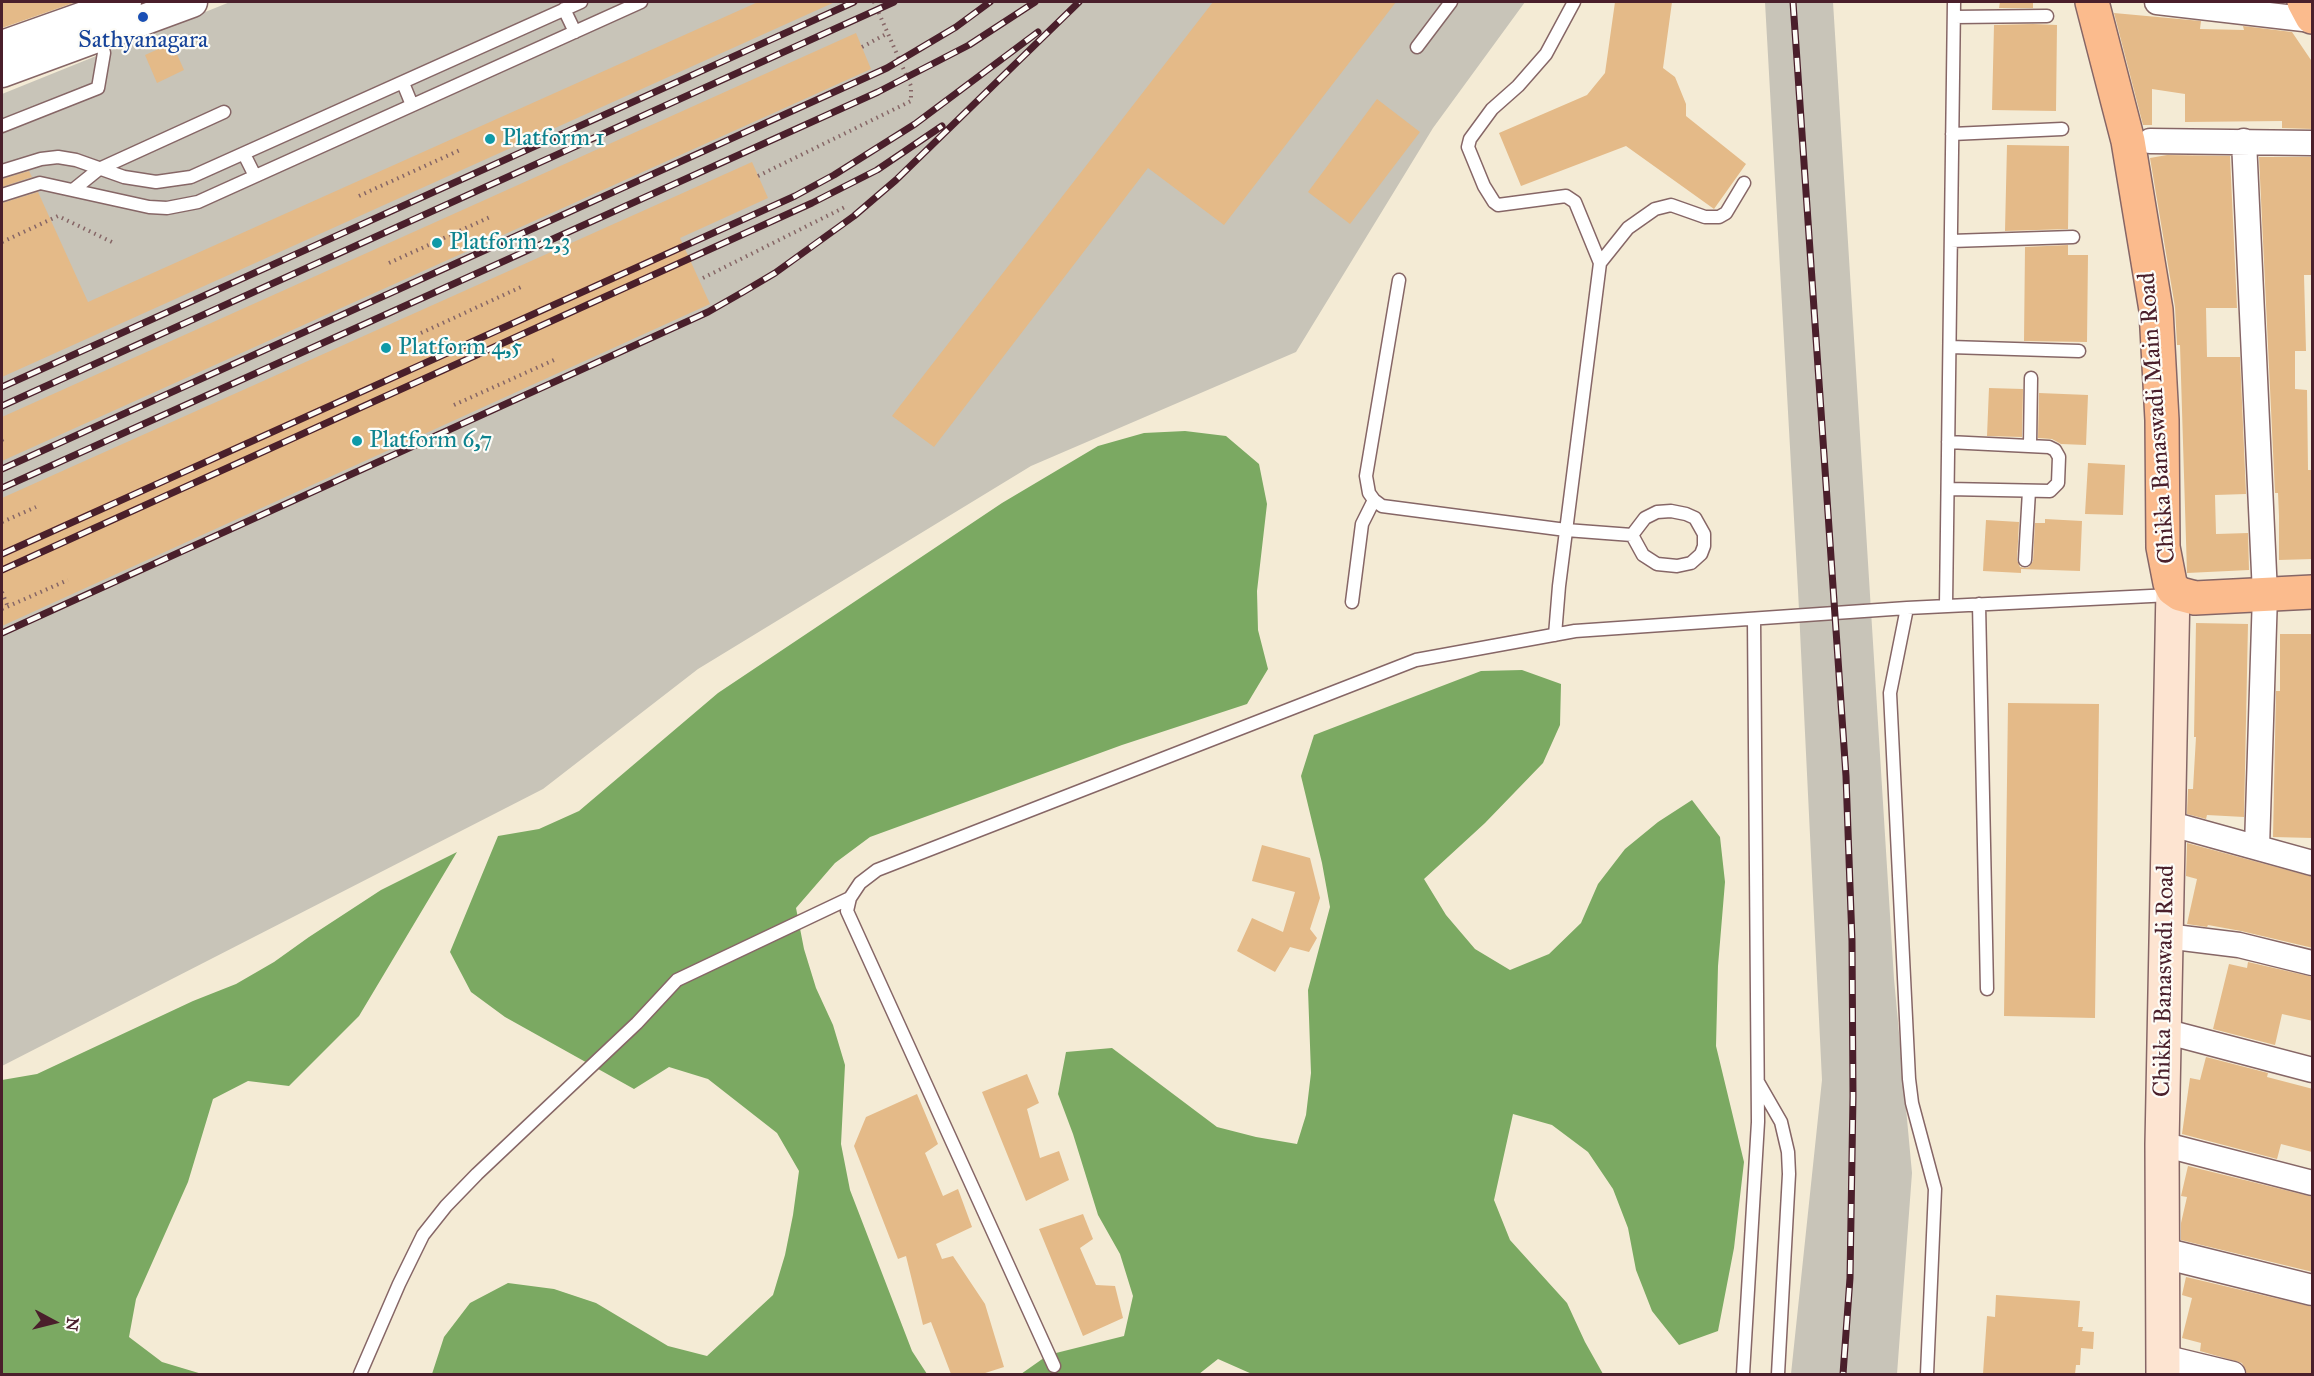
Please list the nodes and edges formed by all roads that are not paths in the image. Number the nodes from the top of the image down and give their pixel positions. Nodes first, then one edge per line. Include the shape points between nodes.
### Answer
1 (126, 2) edge
2 (192, 2) edge
3 (581, 2) edge
4 (641, 2) edge
5 (1451, 2) edge
6 (1574, 2) edge
7 (1954, 2) edge
8 (2092, 2) edge
9 (2157, 2) edge
10 (2304, 2) edge
11 (564, 9) junction
12 (2047, 16) dead end
13 (1954, 17) junction
14 (93, 18) edge
15 (2313, 18) edge
16 (575, 32) junction
17 (2, 46) edge
18 (1417, 47) dead end
19 (2, 72) edge
20 (403, 83) junction
21 (412, 105) junction
22 (224, 112) dead end
23 (2, 126) edge
24 (2061, 129) dead end
25 (1952, 134) junction
26 (2150, 141) dead end
27 (2244, 141) junction
28 (2313, 143) edge
29 (244, 154) junction
30 (99, 169) junction
31 (2, 171) edge
32 (255, 176) junction
33 (1744, 183) dead end
34 (73, 190) junction
35 (2, 195) edge
36 (2073, 237) dead end
37 (1951, 241) junction
38 (1600, 262) junction
39 (1399, 280) dead end
40 (1950, 347) junction
41 (2079, 351) dead end
42 (2031, 378) dead end
43 (1948, 442) junction
44 (2030, 445) junction
45 (1948, 489) junction
46 (2029, 491) junction
47 (1374, 501) junction
48 (1566, 530) junction
49 (1632, 535) junction
50 (2025, 560) dead end
51 (2173, 592) junction
52 (2313, 592) edge
53 (2265, 594) junction
54 (1352, 602) dead end
55 (1979, 604) junction
56 (1946, 605) junction
57 (1907, 608) junction
58 (1754, 619) junction
59 (1555, 635) junction
60 (2168, 823) junction
61 (2257, 847) junction
62 (2313, 863) edge
63 (850, 898) junction
64 (2166, 936) junction
65 (2313, 963) edge
66 (1987, 989) dead end
67 (2164, 1031) junction
68 (2313, 1070) edge
69 (1758, 1081) junction
70 (2162, 1144) junction
71 (2313, 1183) edge
72 (2163, 1252) junction
73 (2313, 1290) edge
74 (1054, 1366) dead end
75 (2163, 1366) edge
76 (360, 1374) edge
77 (1743, 1374) edge
78 (1778, 1374) edge
79 (1927, 1374) edge
80 (2233, 1374) edge

1 - 14 street
2 - 14 street
3 - 11 lane
4 - 16 lane
5 - 18 lane
6 - 38 lane via 1546,54 1492,109 1468,147 1484,186 1498,205 1566,196 1575,202
7 - 13 lane
8 - 51 main road, Chikka Banaswadi Main Road via 2128,141 2156,310 2163,547
9 - 15 street
10 - 15 main road
11 - 16 lane
11 - 20 lane
12 - 13 lane
13 - 25 lane
14 - 17 street
14 - 19 street via 29,60
14 - 23 lane via 104,52 98,88
16 - 21 lane
20 - 21 lane
20 - 29 lane
21 - 32 lane
22 - 30 lane
24 - 25 lane
25 - 37 lane
26 - 27 street
27 - 28 street
27 - 53 street
29 - 30 lane via 191,177 169,182 124,177
29 - 32 lane
30 - 31 lane via 58,157
30 - 34 lane
32 - 34 lane via 198,202 167,208
33 - 38 lane via 1726,213 1719,217 1705,217 1671,205 1655,209 1628,228
34 - 35 lane via 40,183
36 - 37 lane
37 - 40 lane
38 - 48 lane
39 - 47 lane via 1366,476
40 - 41 lane
40 - 43 lane
42 - 44 lane
43 - 44 lane
43 - 45 lane
44 - 46 lane via 2049,447 2059,457 2055,488
45 - 46 lane
45 - 56 lane
46 - 50 lane
47 - 48 lane via 1382,506
47 - 54 lane via 1362,524
48 - 49 lane
48 - 59 lane
49 - 49 lane via 1643,555 1667,566 1691,562 1704,546 1704,534 1695,518 1671,511 1645,518
51 - 53 main road via 2194,598
51 - 55 lane
51 - 60 main road, Chikka Banaswadi Road
52 - 53 main road
53 - 61 street
55 - 56 lane
55 - 66 lane
56 - 57 lane
57 - 58 lane
57 - 79 lane via 1890,693 1909,1079 1935,1189
58 - 59 lane
58 - 69 lane
59 - 63 lane via 1416,660 877,870 860,883
60 - 61 street
60 - 64 main road, Chikka Banaswadi Road
61 - 62 street
63 - 74 lane via 847,911 852,924
63 - 76 lane via 677,980 637,1023 477,1173 423,1235
64 - 65 street via 2239,945
64 - 67 main road, Chikka Banaswadi Road
67 - 68 street
67 - 70 main road, Chikka Banaswadi Road
69 - 77 lane
69 - 78 lane via 1781,1122 1788,1152
70 - 71 street
70 - 72 main road, Chikka Banaswadi Road
72 - 73 street
72 - 75 main road, Chikka Banaswadi Road
75 - 80 street

